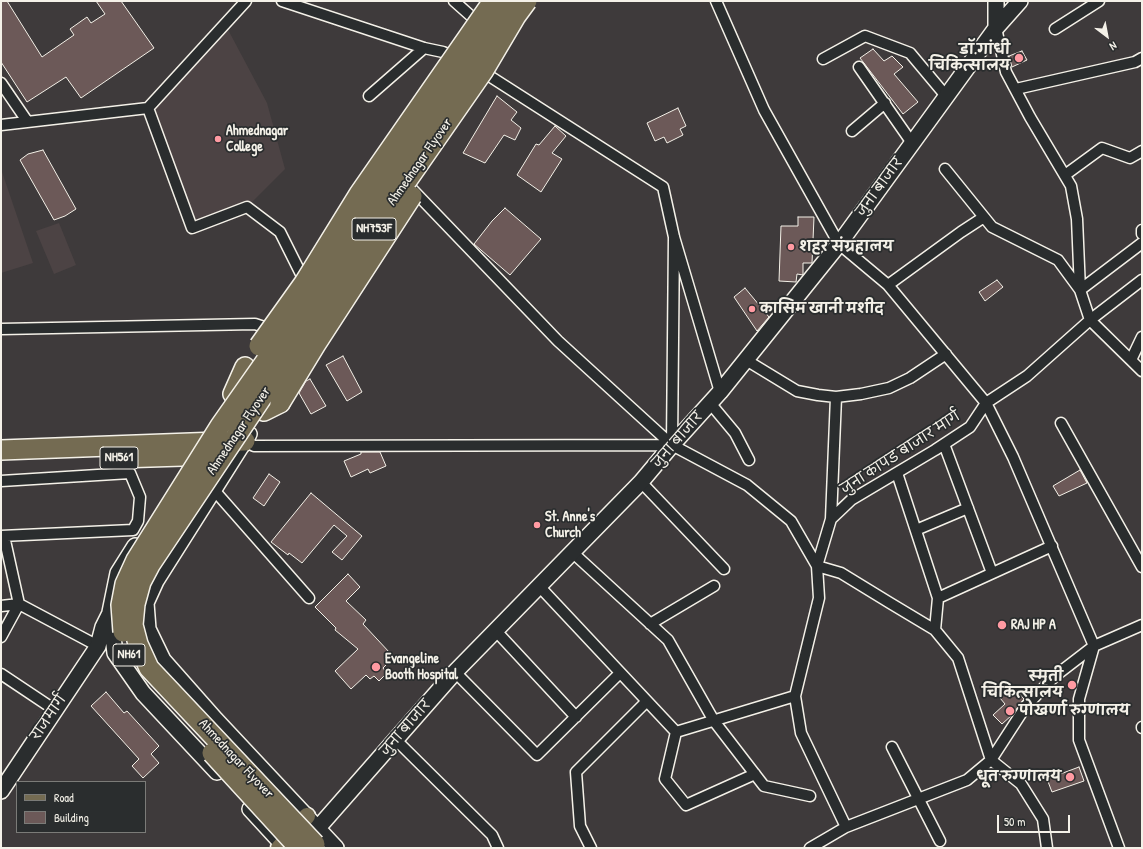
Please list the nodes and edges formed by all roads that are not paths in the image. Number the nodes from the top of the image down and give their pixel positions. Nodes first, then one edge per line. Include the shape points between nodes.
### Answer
1 (246, 1) edge
2 (282, 1) edge
3 (454, 1) edge
4 (493, 1) edge
5 (498, 1) edge
6 (509, 1) edge
7 (527, 1) edge
8 (535, 1) edge
9 (538, 1) edge
10 (716, 1) edge
11 (996, 1) edge
12 (1020, 1) edge
13 (1099, 1) edge
14 (482, 25) junction
15 (996, 28) junction
16 (1055, 29) dead end
17 (424, 48) junction
18 (1142, 58) edge
19 (458, 59) junction
20 (824, 59) dead end
21 (859, 67) dead end
22 (488, 74) junction
23 (1, 84) edge
24 (1016, 89) junction
25 (369, 96) dead end
26 (946, 96) junction
27 (885, 103) junction
28 (148, 108) junction
29 (27, 121) junction
30 (1, 125) edge
31 (852, 131) dead end
32 (912, 143) junction
33 (1142, 151) edge
34 (945, 169) dead end
35 (1065, 175) junction
36 (411, 188) junction
37 (984, 217) junction
38 (1142, 230) edge
39 (1142, 234) edge
40 (674, 237) junction
41 (1142, 243) edge
42 (839, 244) junction
43 (1142, 280) edge
44 (306, 284) junction
45 (888, 285) junction
46 (1080, 290) junction
47 (1090, 320) junction
48 (1, 329) edge
49 (275, 331) junction
50 (1142, 338) edge
51 (946, 354) junction
52 (746, 360) junction
53 (1131, 360) junction
54 (1142, 371) edge
55 (720, 392) junction
56 (233, 394) junction
57 (836, 397) junction
58 (710, 403) junction
59 (986, 403) junction
60 (272, 407) junction
61 (1061, 423) dead end
62 (944, 444) junction
63 (672, 445) junction
64 (1, 450) edge
65 (194, 450) junction
66 (239, 450) junction
67 (749, 460) dead end
68 (1, 463) edge
69 (897, 473) junction
70 (1, 481) edge
71 (641, 482) junction
72 (214, 490) junction
73 (968, 508) junction
74 (831, 519) junction
75 (916, 530) junction
76 (2, 536) edge
77 (1052, 546) junction
78 (572, 552) junction
79 (817, 566) junction
80 (1142, 567) edge
81 (724, 569) dead end
82 (992, 573) junction
83 (539, 586) junction
84 (714, 586) dead end
85 (309, 598) dead end
86 (938, 598) junction
87 (19, 604) junction
88 (1, 606) edge
89 (110, 612) junction
90 (650, 624) junction
91 (1142, 625) edge
92 (935, 630) junction
93 (496, 631) junction
94 (1, 637) edge
95 (98, 646) junction
96 (1094, 646) junction
97 (455, 672) junction
98 (620, 673) junction
99 (1, 674) edge
100 (795, 696) junction
101 (647, 701) junction
102 (55, 710) junction
103 (576, 717) junction
104 (714, 721) junction
105 (676, 732) junction
106 (396, 740) junction
107 (892, 747) dead end
108 (991, 760) junction
109 (755, 774) junction
110 (1, 790) edge
111 (810, 796) dead end
112 (918, 799) junction
113 (846, 827) junction
114 (300, 841) edge
115 (940, 841) dead end
116 (336, 848) edge
117 (498, 848) edge
118 (591, 848) edge
119 (810, 848) edge
120 (1046, 848) edge
121 (1119, 848) edge

1 - 28 street
2 - 17 street
3 - 14 street
4 - 56 highway, bridge via 245,367
5 - 14 street
6 - 114 highway, Ahmednagar Flyover / NH61, bridge via 328,271 220,426 136,560 125,584 121,605 121,627 126,650 138,671
7 - 66 highway, Ahmednagar Flyover / NH753F, bridge via 484,70 402,188
8 - 22 street
9 - 60 highway, bridge via 516,39
10 - 42 street via 764,110
11 - 15 street
12 - 15 street, जुना बाजार
13 - 16 street
14 - 19 street
15 - 24 street via 1006,72
15 - 26 street, जुना बाजार
17 - 19 street via 443,52
17 - 25 street
18 - 24 street via 1135,62
19 - 22 street
19 - 44 street
20 - 26 street via 865,36 910,53
21 - 27 street
22 - 36 street
22 - 40 street via 663,187
23 - 29 street
24 - 35 street
26 - 32 street, जुना बाजार
27 - 31 street
27 - 32 street
28 - 29 street
28 - 44 street via 192,228 247,207 280,232
29 - 30 street
32 - 42 street, जुना बाजार
33 - 35 street via 1130,158 1102,148
34 - 37 street
35 - 46 street via 1071,186 1077,219
36 - 60 street via 352,275
36 - 63 street via 558,341
37 - 45 street
37 - 46 street via 992,227 1058,260
38 - 39 street
40 - 55 street
40 - 63 street
41 - 46 street
42 - 45 street
42 - 52 street, जुना बाजार
43 - 47 street, जुना कापड बाजार मार्ग
44 - 49 street
45 - 51 street
46 - 47 street
47 - 53 street
47 - 59 street, जुना कापड बाजार मार्ग via 1027,376
48 - 49 street via 255,324
49 - 56 street
50 - 53 street
51 - 57 street via 910,378 889,388
51 - 59 street
52 - 55 street, जुना बाजार
52 - 57 street via 797,391
53 - 54 street
55 - 58 street, जुना बाजार
56 - 65 street
57 - 74 street
58 - 63 street, जुना बाजार
58 - 67 street via 735,433
59 - 62 street, जुना कापड बाजार मार्ग via 970,427
59 - 77 street
60 - 66 street
61 - 80 street
62 - 69 street, जुना कापड बाजार मार्ग
62 - 73 street
63 - 66 street
63 - 71 street, जुना बाजार
63 - 79 street via 747,485 791,520
64 - 65 highway
65 - 66 highway, NH561
65 - 68 highway, NH561
65 - 89 street via 118,573
66 - 72 street
66 - 114 highway, Ahmednagar Flyover / NH61, bridge via 150,565 134,604 133,625 149,668
69 - 74 street, जुना कापड बाजार मार्ग via 851,500
69 - 75 street
70 - 76 street via 130,473 140,497 138,521 133,530
71 - 78 street, जुना बाजार
71 - 81 street
72 - 85 street
72 - 114 street via 156,581 146,603 148,629 163,660 216,720
73 - 75 street
73 - 82 street
74 - 79 street, जुना कापड बाजार मार्ग
75 - 86 street
76 - 87 street
77 - 82 street
77 - 96 street
78 - 83 street, जुना बाजार
78 - 90 street
79 - 92 street via 841,573
79 - 100 street, जुना कापड बाजार मार्ग via 819,598
82 - 86 street
83 - 93 street, जुना बाजार
83 - 98 street
84 - 90 street
86 - 92 street
87 - 88 street
87 - 94 street
87 - 95 street
89 - 95 street, राजमार्ग
89 - 114 street via 115,653 143,693 187,739
90 - 104 street via 668,640
91 - 96 street
92 - 108 street via 958,658
93 - 97 street, जुना बाजार
93 - 103 street
95 - 102 street, राजमार्ग
96 - 108 street via 1055,676 1026,706
96 - 121 street via 1079,699 1079,740
97 - 103 street via 537,754
97 - 106 street, जुना बाजार
98 - 101 street
98 - 103 street
99 - 102 street
100 - 104 street
100 - 113 street, जुना कापड बाजार मार्ग via 801,733
101 - 105 street
101 - 118 street via 576,772 580,826
102 - 110 street, राजमार्ग
104 - 105 street
104 - 109 street
105 - 109 street via 665,779 686,805
106 - 114 street, जुना बाजार
106 - 117 street via 492,835
107 - 112 street
108 - 112 street via 967,780
108 - 120 street via 1022,784 1043,819
109 - 111 street via 764,786
112 - 113 street
112 - 115 street
113 - 119 street
114 - 116 street

